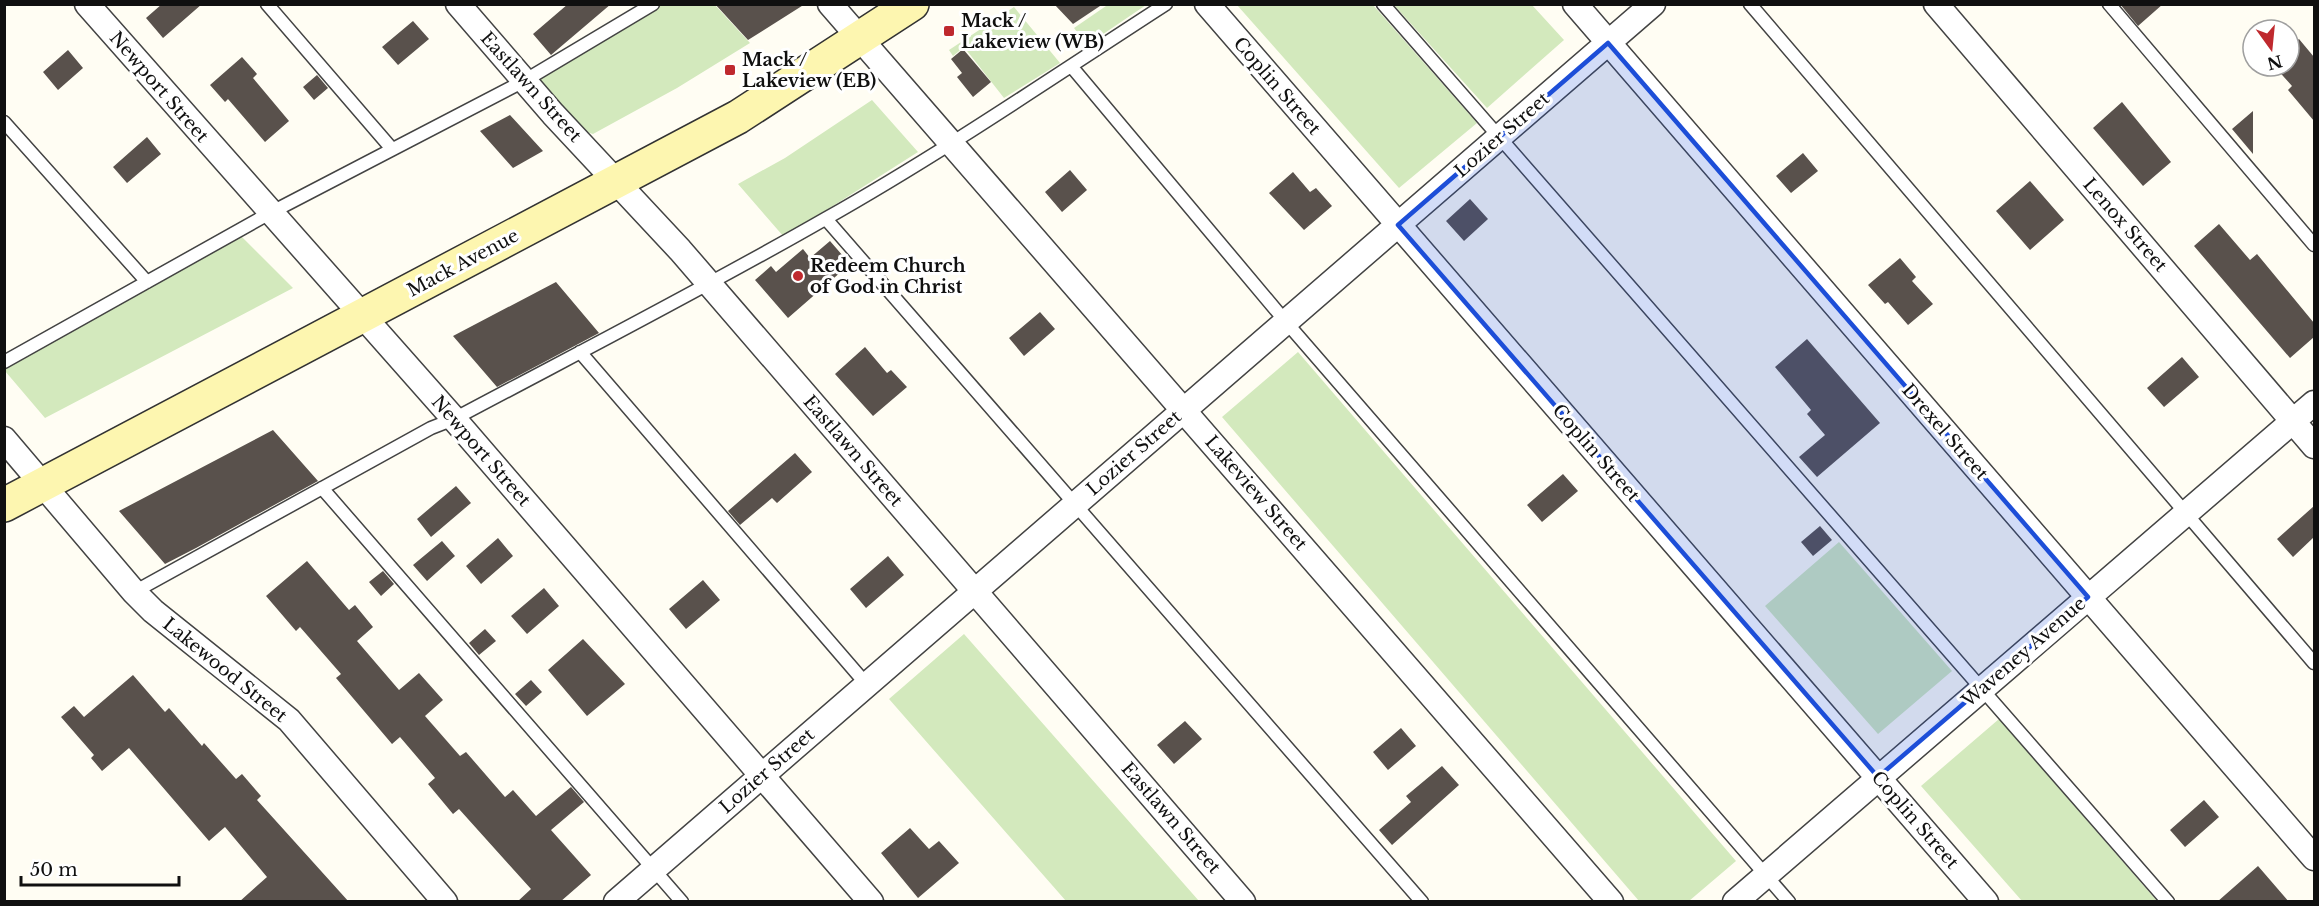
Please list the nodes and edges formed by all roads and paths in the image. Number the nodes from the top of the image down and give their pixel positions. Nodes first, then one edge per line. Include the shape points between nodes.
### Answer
1 (87, 4) edge
2 (267, 4) edge
3 (458, 4) edge
4 (830, 4) edge
5 (912, 4) edge
6 (1166, 4) edge
7 (1206, 4) edge
8 (1383, 4) edge
9 (1575, 4) edge
10 (1653, 4) edge
11 (1750, 4) edge
12 (1936, 4) edge
13 (2109, 4) edge
14 (648, 6) edge
15 (860, 39) junction
16 (1608, 43) junction
17 (1071, 66) junction
18 (524, 81) junction
19 (4, 122) edge
20 (1499, 137) junction
21 (951, 143) junction
22 (392, 149) junction
23 (616, 182) junction
24 (270, 213) junction
25 (826, 219) junction
26 (1398, 225) junction
27 (2314, 245) edge
28 (147, 282) junction
29 (708, 284) junction
30 (363, 317) junction
31 (1286, 322) junction
32 (580, 352) junction
33 (4, 362) edge
34 (2314, 403) edge
35 (1184, 410) junction
36 (454, 419) junction
37 (2293, 422) junction
38 (4, 439) edge
39 (2314, 446) edge
40 (44, 484) junction
41 (322, 488) junction
42 (1076, 504) junction
43 (4, 505) edge
44 (2186, 513) junction
45 (134, 592) junction
46 (975, 592) junction
47 (2088, 597) junction
48 (2314, 663) edge
49 (867, 684) junction
50 (1982, 688) junction
51 (763, 775) junction
52 (1878, 777) junction
53 (2314, 858) edge
54 (654, 869) junction
55 (1766, 875) junction
56 (445, 902) edge
57 (616, 902) edge
58 (682, 902) edge
59 (872, 902) edge
60 (1243, 902) edge
61 (1422, 902) edge
62 (1611, 902) edge
63 (1735, 902) edge
64 (1789, 902) edge
65 (1986, 902) edge
66 (2168, 902) edge

1 - 24 street, Newport Street
2 - 22 lane
3 - 18 street, Eastlawn Street
4 - 15 street, Lakeview Street
5 - 15 main road, Mack Avenue
6 - 17 lane
7 - 26 street, Coplin Street
8 - 20 lane
9 - 16 street, Drexel Street
10 - 16 street, Lozier Street
11 - 44 lane
12 - 37 street, Lenox Street
13 - 27 lane
14 - 18 lane
15 - 21 street, Lakeview Street
15 - 23 main road, Mack Avenue via 738,117
16 - 20 street, Lozier Street
16 - 47 street, Drexel Street
17 - 21 lane
17 - 31 lane
18 - 22 lane
18 - 23 street, Eastlawn Street
19 - 28 lane
20 - 26 street, Lozier Street
20 - 50 lane
21 - 25 lane
21 - 35 street, Lakeview Street
22 - 24 lane
23 - 29 street, Eastlawn Street
23 - 30 main road, Mack Avenue
24 - 28 lane
24 - 30 street, Newport Street
25 - 29 lane
25 - 42 lane
26 - 31 street, Lozier Street
26 - 52 street, Coplin Street
28 - 33 lane
29 - 32 lane
29 - 46 street, Eastlawn Street
30 - 36 street, Newport Street
30 - 40 main road, Mack Avenue
31 - 35 street, Lozier Street
31 - 55 lane
32 - 36 lane
32 - 49 lane
34 - 37 street, Waveney Avenue
35 - 42 street, Lozier Street
35 - 62 street, Lakeview Street
36 - 41 lane
36 - 51 street, Newport Street
37 - 39 street, Lenox Street
37 - 44 street, Waveney Avenue
38 - 40 street, Lakewood Street
40 - 43 main road, Mack Avenue
40 - 45 street, Lakewood Street
41 - 45 lane
41 - 54 lane
42 - 46 street, Lozier Street
42 - 61 lane
44 - 47 street, Waveney Avenue
44 - 48 lane
45 - 56 street, Lakewood Street via 288,720
46 - 49 street, Lozier Street
46 - 60 street, Eastlawn Street
47 - 50 street, Waveney Avenue
47 - 53 street, Drexel Street
49 - 51 street, Lozier Street
50 - 52 street, Waveney Avenue
50 - 66 lane
51 - 54 street, Lozier Street
51 - 59 street, Newport Street
52 - 55 street, Waveney Avenue
52 - 65 street, Coplin Street
54 - 57 street, Lozier Street
54 - 58 lane
55 - 63 street, Waveney Avenue
55 - 64 lane

